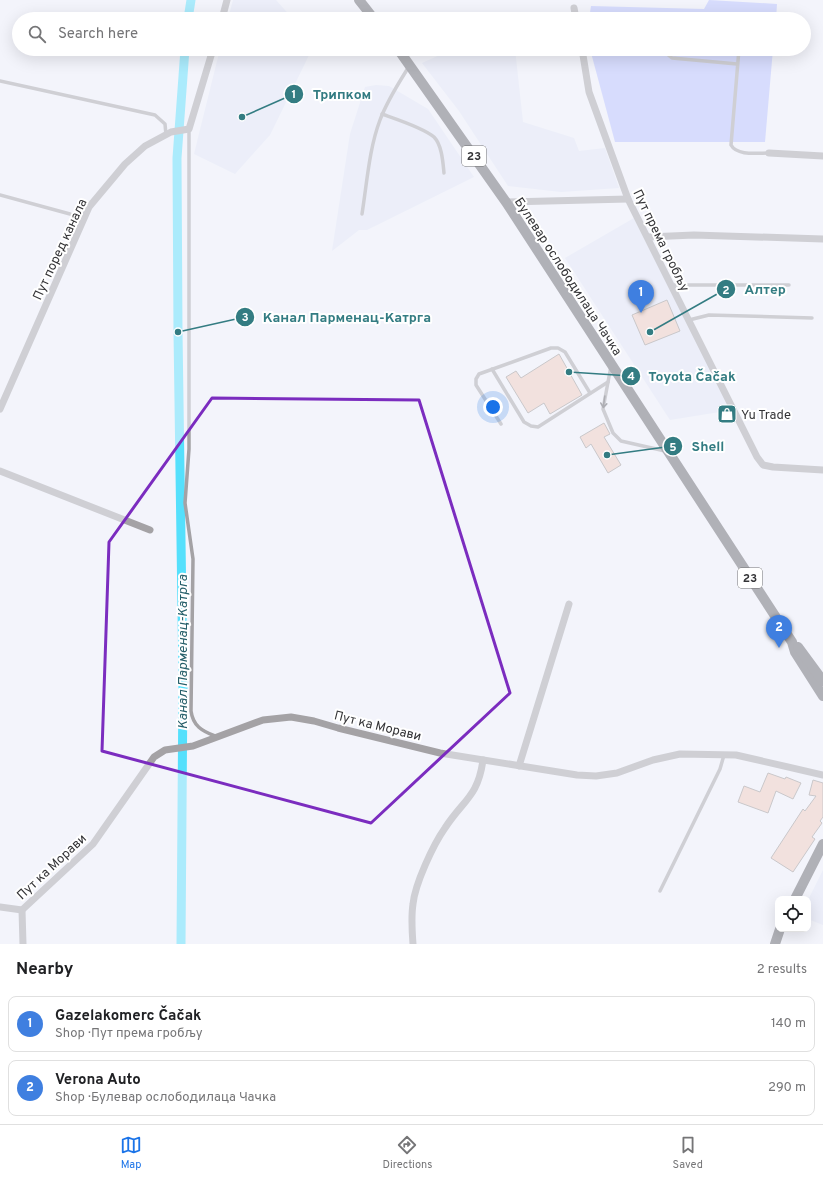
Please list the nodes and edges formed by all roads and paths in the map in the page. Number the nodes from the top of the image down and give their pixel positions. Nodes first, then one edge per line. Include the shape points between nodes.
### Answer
1 (227, 0) edge
2 (359, 0) edge
3 (574, 8) dead end
4 (224, 12) edge
5 (368, 12) edge
6 (575, 12) edge
7 (211, 56) edge
8 (403, 56) edge
9 (583, 56) edge
10 (670, 56) edge
11 (738, 56) edge
12 (737, 64) junction
13 (410, 65) junction
14 (0, 81) edge
15 (382, 114) junction
16 (187, 130) junction
17 (169, 133) junction
18 (769, 153) joint
19 (823, 156) edge
20 (444, 173) dead end
21 (0, 195) edge
22 (628, 199) junction
23 (506, 202) junction
24 (362, 214) dead end
25 (84, 220) junction
26 (648, 237) junction
27 (823, 239) edge
28 (671, 285) junction
29 (789, 285) dead end
30 (812, 318) dead end
31 (688, 320) junction
32 (611, 364) junction
33 (492, 369) junction
34 (608, 382) junction
35 (590, 393) junction
36 (0, 409) edge
37 (501, 424) dead end
38 (668, 452) junction
39 (823, 470) edge
40 (0, 471) edge
41 (150, 530) dead end
42 (569, 604) dead end
43 (792, 642) junction
44 (823, 681) edge
45 (823, 696) edge
46 (216, 737) junction
47 (724, 755) junction
48 (483, 760) junction
49 (519, 766) junction
50 (823, 774) edge
51 (823, 844) edge
52 (660, 890) dead end
53 (797, 896) edge
54 (0, 907) edge
55 (22, 910) junction
56 (779, 932) edge
57 (23, 944) edge
58 (413, 944) edge
59 (775, 944) edge

1 - 4 street
2 - 5 main road
3 - 6 street
7 - 16 street
8 - 13 main road, Булевар ослободилаца Чачка / 23
9 - 22 street, Пут према гробљу via 588,92
10 - 12 lane
11 - 12 lane
12 - 18 lane via 731,145 739,152
13 - 15 lane
13 - 23 main road, Булевар ослободилаца Чачка / 23
14 - 17 lane via 155,115 165,124
15 - 20 lane via 434,138 440,148
15 - 24 lane via 374,139
16 - 17 street, Пут поред канала
16 - 46 lane via 189,450 186,503 194,559 191,711 198,728
17 - 25 street, Пут поред канала via 145,146 125,164 89,207
18 - 19 street
21 - 25 lane
22 - 23 street
22 - 26 street, Пут према гробљу
23 - 32 main road, Булевар ослободилаца Чачка / 23
25 - 36 street, Пут поред канала
26 - 27 street via 694,235
26 - 28 street, Пут према гробљу
28 - 29 lane
28 - 31 street, Пут према гробљу
30 - 31 lane via 709,315
31 - 39 street, Пут према гробљу via 763,465
32 - 34 lane
32 - 38 main road, Булевар ослободилаца Чачка / 23
33 - 35 lane via 551,348 558,348 565,352
33 - 35 lane via 524,422 531,426 538,427
33 - 37 lane via 479,374 476,382
34 - 35 lane
34 -> 38 lane via 603,409 613,433 621,440
38 - 43 main road, Булевар ослободилаца Чачка / 23
40 - 41 street
42 - 49 street
43 - 44 main road, Булевар ослободилаца Чачка / 23 via 800,648
43 - 45 main road, Булевар ослободилаца Чачка / 23 via 795,652
46 - 48 street, Пут ка Морави via 263,720 291,717 440,754
46 - 55 street, Пут ка Морави via 186,747 165,750 154,757 93,844
47 - 49 street, Пут ка Морави via 680,754 653,760 617,773 596,776
47 - 50 street, Пут ка Морави via 736,755
47 - 52 lane
48 - 49 street, Пут ка Морави
48 - 58 street via 481,775 473,794 445,827 423,874 413,903
51 - 53 main road
54 - 55 street, Пут ка Морави
55 - 57 street
56 - 59 main road

